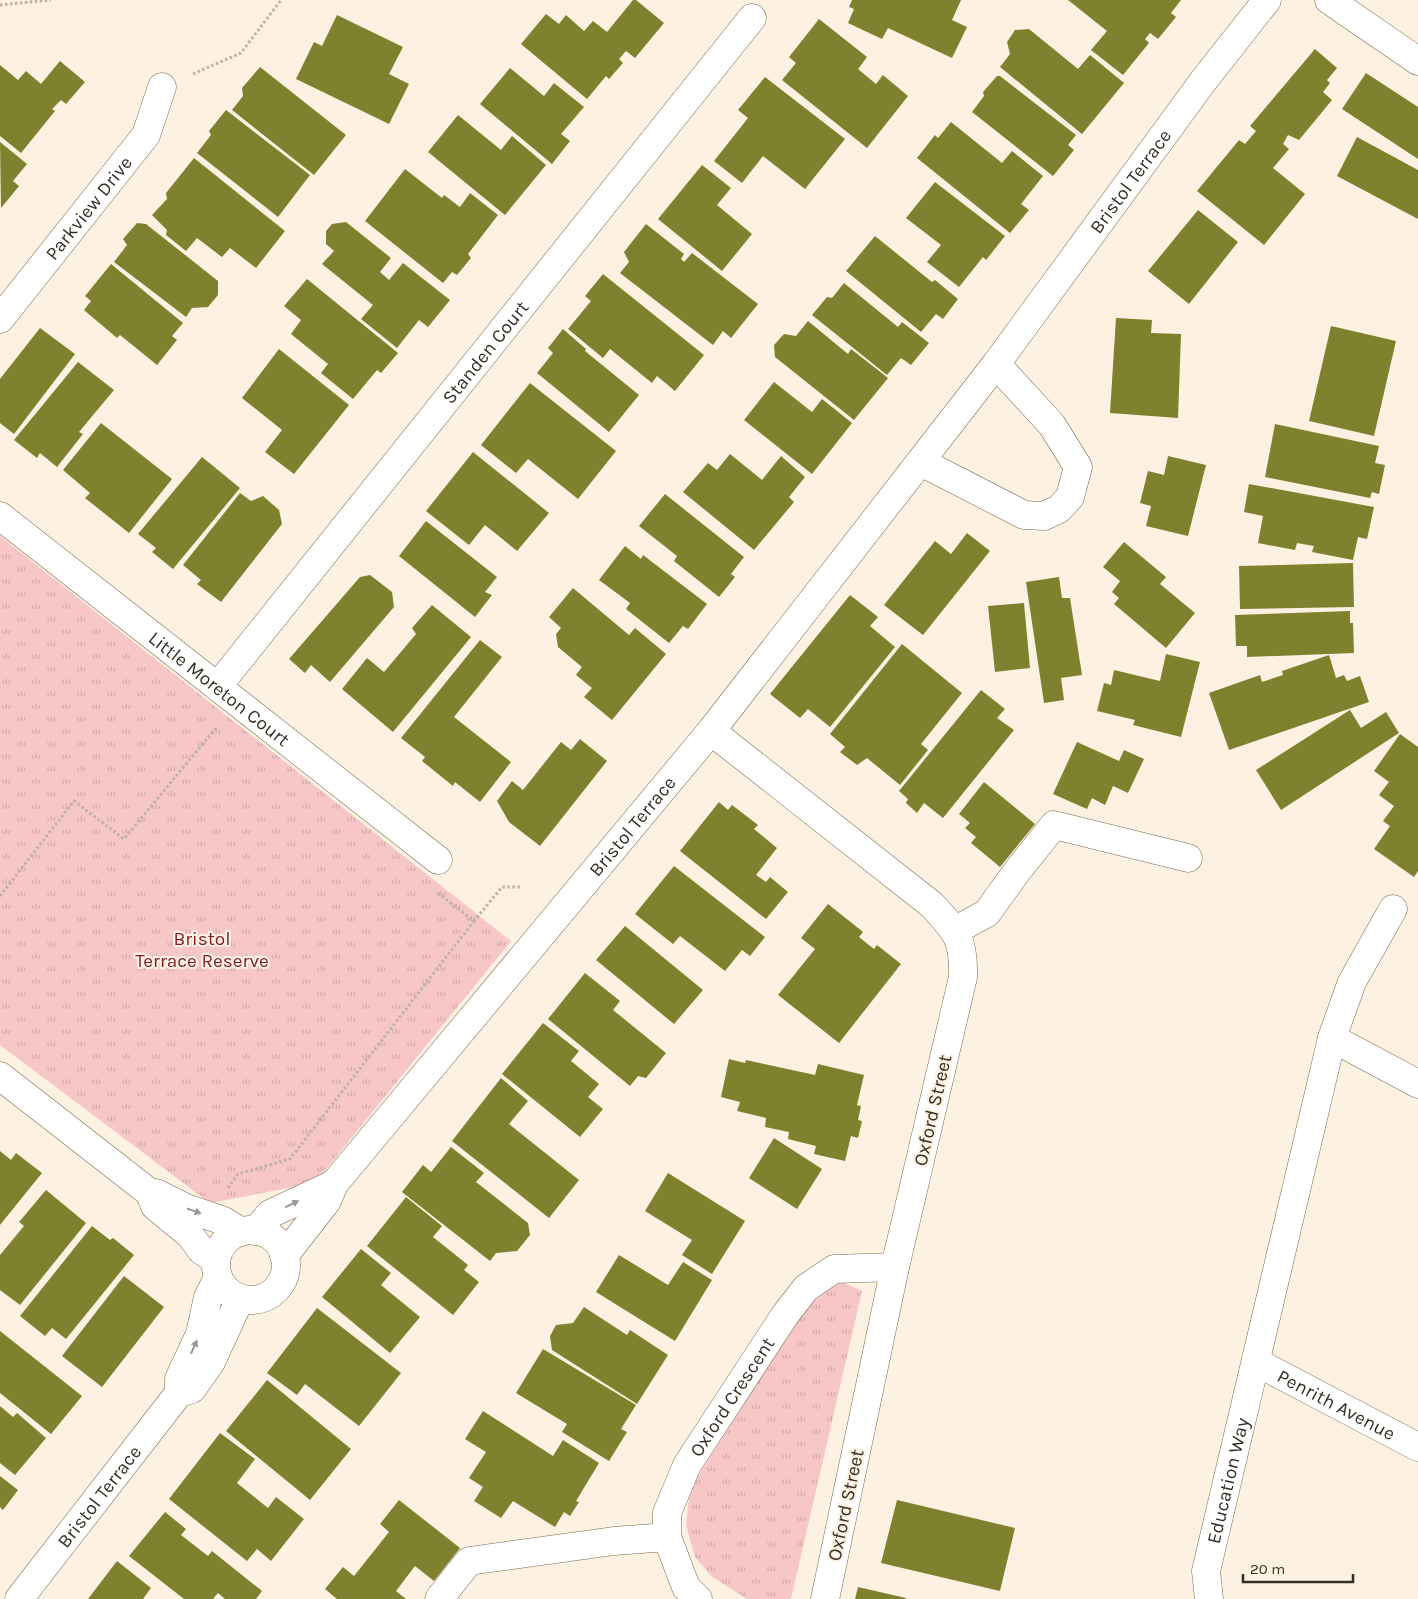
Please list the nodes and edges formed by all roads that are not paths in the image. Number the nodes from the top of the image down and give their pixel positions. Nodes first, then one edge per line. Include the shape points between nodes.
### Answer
1 (1267, 0) edge
2 (1329, 0) edge
3 (752, 18) dead end
4 (1418, 61) edge
5 (162, 87) road end
6 (0, 319) edge
7 (996, 364) junction
8 (921, 462) junction
9 (0, 516) edge
10 (217, 687) junction
11 (711, 731) junction
12 (1188, 858) dead end
13 (438, 860) dead end
14 (1393, 909) dead end
15 (956, 930) junction
16 (1332, 1038) junction
17 (0, 1076) edge
18 (1418, 1084) edge
19 (334, 1184) junction
20 (150, 1193) junction
21 (248, 1231) junction
22 (284, 1256) junction
23 (895, 1267) junction
24 (217, 1269) junction
25 (240, 1299) junction
26 (1256, 1362) junction
27 (179, 1393) junction
28 (1418, 1447) edge
29 (667, 1537) junction
30 (19, 1599) edge
31 (439, 1599) edge
32 (698, 1599) edge
33 (825, 1599) edge
34 (1208, 1599) edge

1 - 7 street, Bristol Terrace via 1204,80
2 - 4 street
3 - 10 street, Standen Court
5 - 6 street, Parkview Drive via 146,135
7 - 8 street, Bristol Terrace
7 - 8 street via 1052,425 1078,467 1070,497 1059,509 1044,516 1024,515
8 - 11 street, Bristol Terrace
9 - 10 street, Little Moreton Court
10 - 13 street, Little Moreton Court
11 - 15 street, Oxford Street via 932,905
11 - 19 street, Bristol Terrace
12 - 15 street via 1054,824 987,914
14 - 16 street, Education Way via 1352,982
15 - 23 street, Oxford Street via 963,958 963,977
16 - 18 street
16 - 26 street, Education Way
17 - 20 street
21 -> 19 street, Bristol Terrace via 270,1214
19 - 22 street, Bristol Terrace via 327,1200
20 -> 21 street via 161,1194 186,1208
20 - 24 street via 155,1206 190,1235
21 - 22 street via 263,1233 276,1242
21 - 24 street via 224,1242
22 - 25 street via 283,1277 271,1294
23 - 29 street, Oxford Crescent via 834,1269 806,1288 687,1466 667,1513
23 - 33 street, Oxford Street
24 - 25 street via 223,1287
27 -> 24 street, Bristol Terrace via 179,1379 200,1334
25 - 27 street, Bristol Terrace via 211,1362 192,1389
26 - 28 street, Penrith Avenue
26 - 34 street, Education Way via 1206,1571
27 - 30 street, Bristol Terrace
29 - 31 street via 469,1561
29 - 32 street, Oxford Crescent via 686,1587

